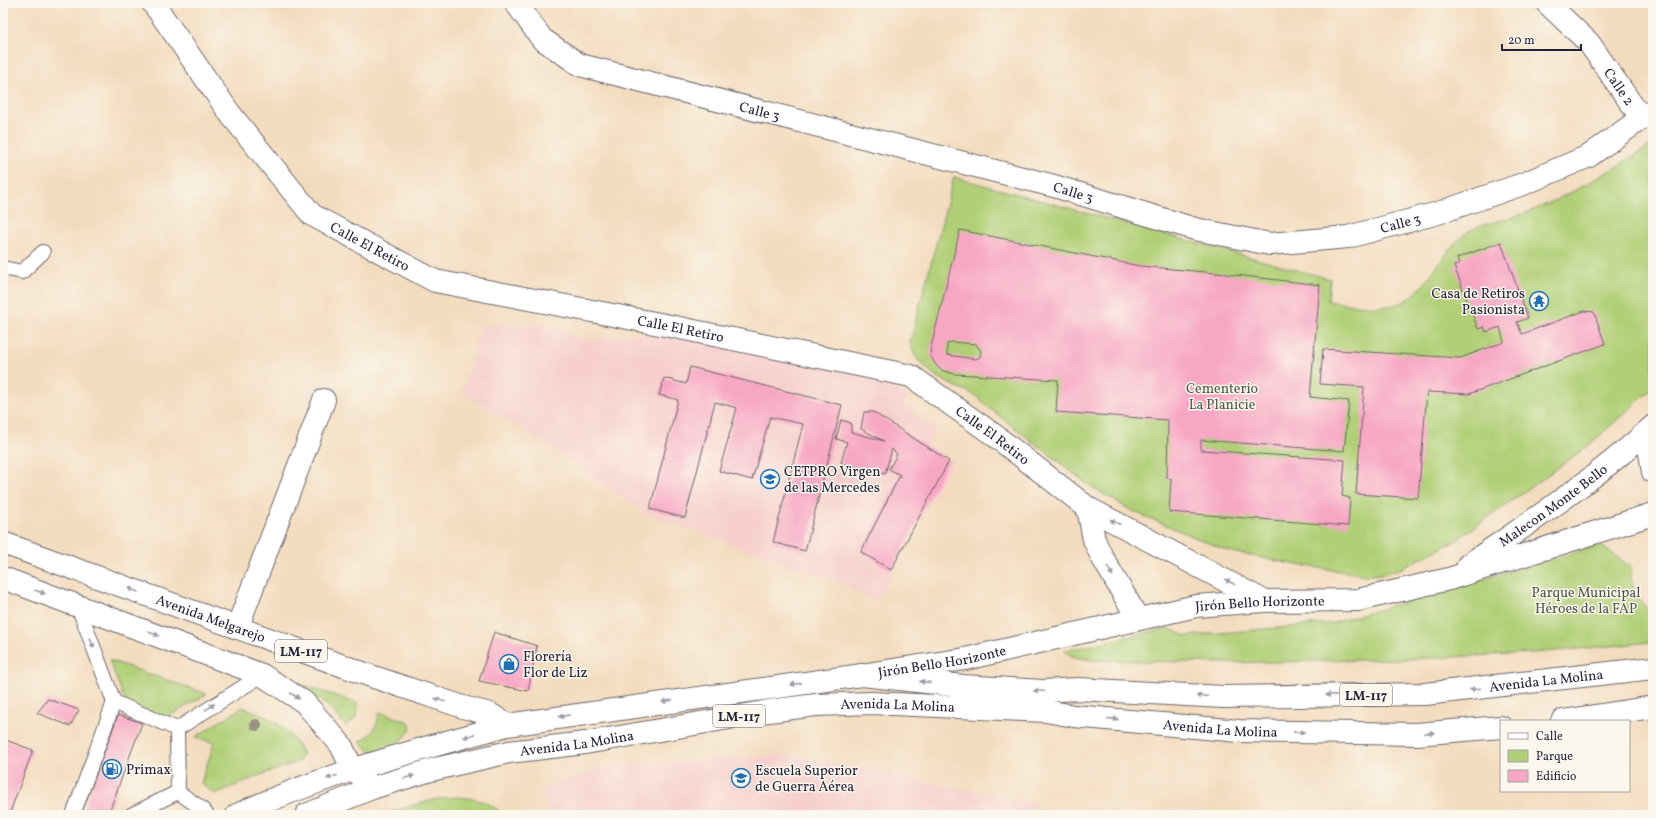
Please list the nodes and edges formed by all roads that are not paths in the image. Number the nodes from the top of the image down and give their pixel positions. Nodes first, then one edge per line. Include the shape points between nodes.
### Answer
1 (153, 3) edge
2 (516, 3) edge
3 (1547, 3) edge
4 (1647, 115) edge
5 (43, 252) dead end
6 (3, 268) edge
7 (324, 400) dead end
8 (1653, 426) edge
9 (1653, 435) edge
10 (1653, 472) edge
11 (1088, 508) junction
12 (1653, 514) edge
13 (3, 543) edge
14 (3, 578) edge
15 (1449, 578) junction
16 (1264, 601) junction
17 (78, 606) junction
18 (1138, 619) junction
19 (238, 628) junction
20 (1653, 668) edge
21 (262, 675) junction
22 (862, 675) junction
23 (114, 702) junction
24 (1653, 707) edge
25 (1568, 720) edge
26 (507, 725) junction
27 (1500, 726) edge
28 (177, 729) junction
29 (643, 733) junction
30 (354, 770) junction
31 (372, 788) junction
32 (178, 792) junction
33 (73, 815) edge
34 (131, 815) edge
35 (207, 815) edge
36 (237, 815) edge
37 (306, 815) edge

1 - 11 street, Calle El Retiro via 231,115 312,215 435,281 911,376 994,435
2 - 4 street, Calle 3 via 542,39 580,65 1054,186 1195,229 1270,244 1348,237 1438,213 1523,184 1589,156
3 - 4 street, Calle 2 via 1589,43
5 - 6 lane via 22,272
7 - 19 street
8 - 15 street, Malecon Monte Bello via 1570,495
9 - 10 street via 1649,446
16 -> 11 street, Calle El Retiro
11 -> 18 street via 1094,540
12 - 15 street, Jirón Bello Horizonte
19 -> 13 street, Avenida Melgarejo / LM-117
14 -> 17 street, LM-117
15 - 16 street, Jirón Bello Horizonte via 1358,600
16 - 18 street, Jirón Bello Horizonte via 1196,606
17 -> 21 street, LM-117
17 -> 23 lane
18 - 22 street, Jirón Bello Horizonte via 965,658
26 -> 19 street, Avenida Melgarejo / LM-117 via 490,714 429,696
20 -> 22 street, Avenida La Molina / LM-117 via 1425,694 1222,697 1078,689 1036,691
28 -> 21 lane
21 -> 30 street, LM-117 via 304,702 341,745
22 -> 26 street, Avenida La Molina / LM-117
22 - 29 street via 823,694 662,721
23 - 28 lane
23 - 33 lane
24 - 25 street
26 -> 30 street, Avenida La Molina / LM-117
29 -> 27 street, Avenida La Molina / LM-117 via 769,711 816,705 871,703 1046,711 1074,716 1239,731 1416,734
28 - 32 lane
31 -> 29 street, Avenida La Molina / LM-117 via 431,770 509,752
30 - 31 street, LM-117
30 -> 36 street, Avenida La Molina / LM-117 via 262,803
31 - 37 street, Avenida La Molina / LM-117
32 - 34 lane
32 - 35 lane

